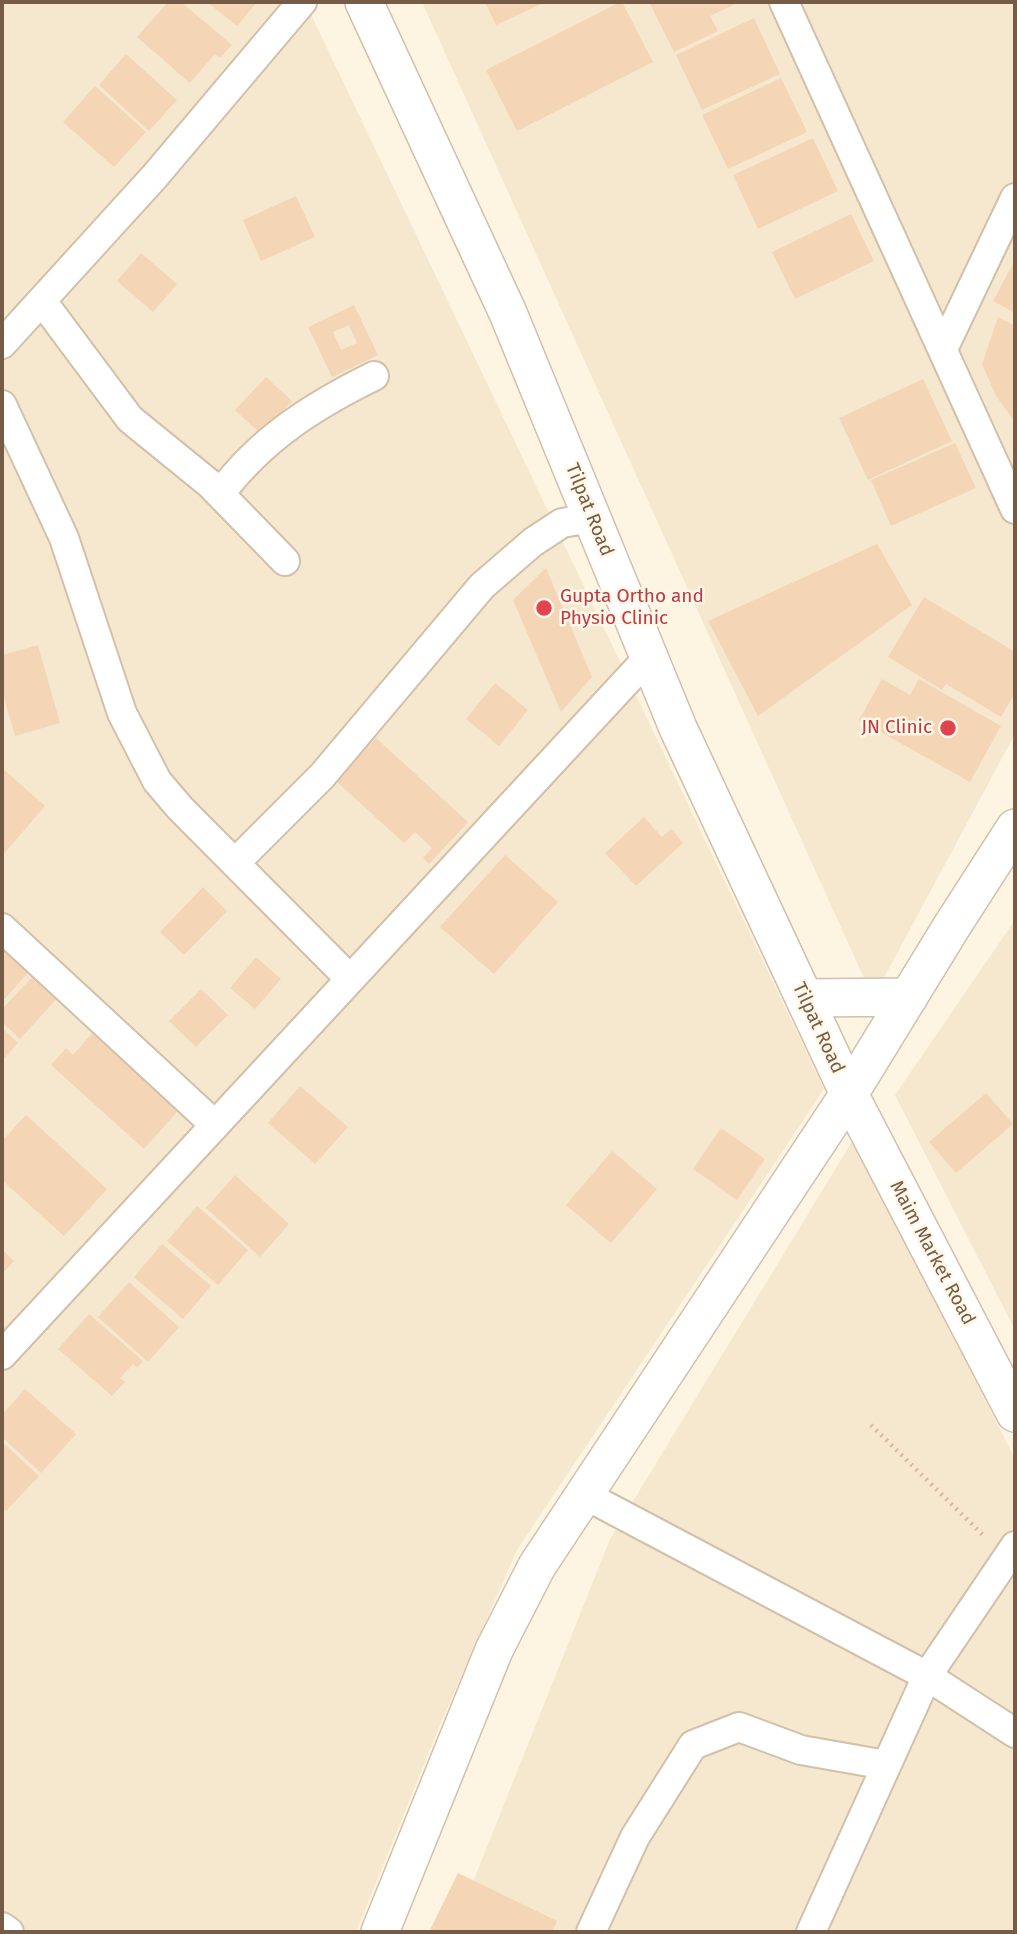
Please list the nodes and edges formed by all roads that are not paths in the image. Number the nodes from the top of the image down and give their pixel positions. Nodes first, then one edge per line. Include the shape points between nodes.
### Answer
1 (302, 2) edge
2 (364, 2) edge
3 (784, 2) edge
4 (1015, 198) edge
5 (42, 301) junction
6 (2, 344) edge
7 (943, 349) junction
8 (374, 376) dead end
9 (2, 405) edge
10 (220, 494) junction
11 (1015, 509) edge
12 (592, 518) junction
13 (285, 561) dead end
14 (649, 657) junction
15 (1015, 828) edge
16 (235, 863) junction
17 (2, 928) edge
18 (350, 979) junction
19 (909, 997) junction
20 (804, 998) junction
21 (849, 1094) junction
22 (215, 1125) junction
23 (2, 1355) edge
24 (1015, 1413) edge
25 (583, 1494) junction
26 (1011, 1551) edge
27 (927, 1676) junction
28 (1015, 1732) edge
29 (886, 1765) junction
30 (2, 1927) edge
31 (9, 1932) edge
32 (380, 1932) edge
33 (591, 1932) edge
34 (811, 1932) edge

1 - 5 street
2 - 12 street, Tilpat Road via 508,313
3 - 7 street
4 - 7 street
5 - 6 street
5 - 10 street via 130,419
7 - 11 street
8 - 10 street via 328,398 287,427 239,469
9 - 16 street via 64,538 122,713 144,757 180,808
10 - 13 street
12 - 14 street, Tilpat Road
12 - 16 street via 562,523 482,586 321,776
14 - 18 street
14 - 20 street, Tilpat Road
15 - 19 street
16 - 18 street
17 - 22 street
18 - 22 street
19 - 20 street
19 - 21 street
20 - 21 street, Tilpat Road
21 - 24 street, Maim Market Road
21 - 25 street
22 - 23 street
25 - 27 street
25 - 32 street via 537,1566 494,1650
26 - 27 street
27 - 28 street
27 - 29 street
29 - 33 street via 802,1750 739,1727 693,1745 635,1837
29 - 34 street
30 - 31 street

